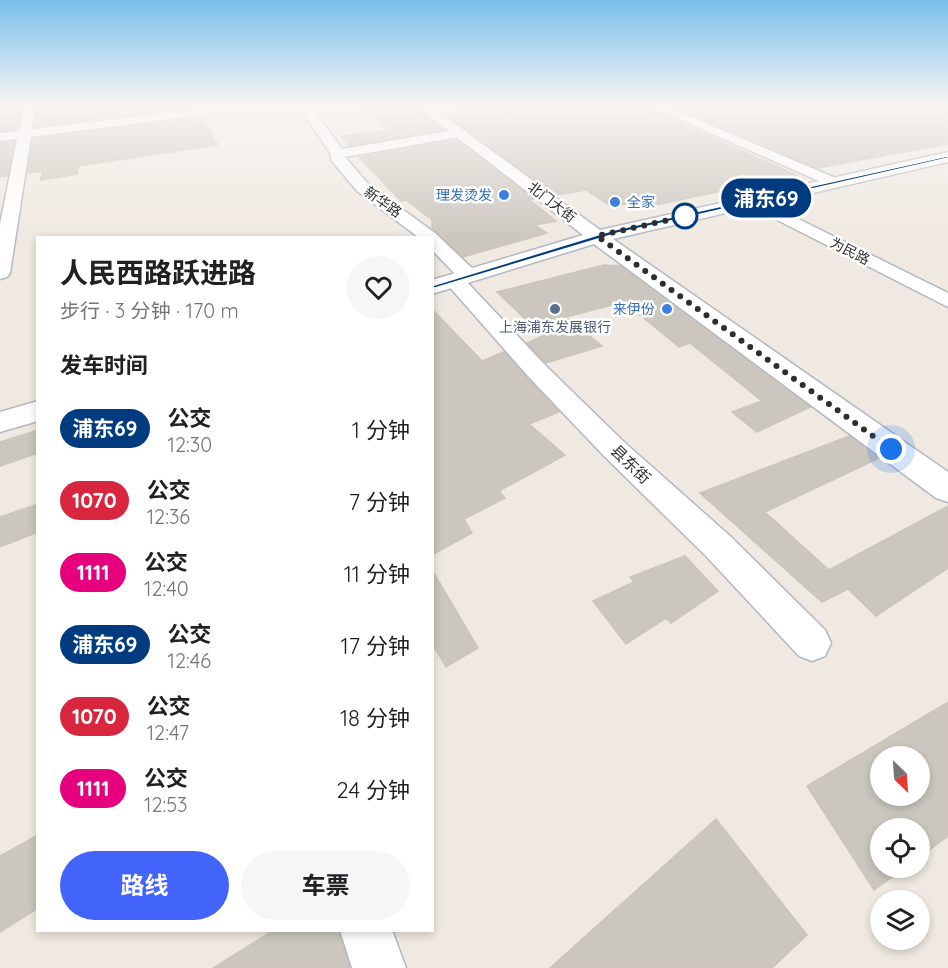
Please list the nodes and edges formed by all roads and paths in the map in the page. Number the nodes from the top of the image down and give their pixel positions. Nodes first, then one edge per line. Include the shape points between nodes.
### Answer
1 (22, 149) edge
2 (336, 149) edge
3 (361, 149) edge
4 (482, 149) edge
5 (756, 149) edge
6 (338, 153) junction
7 (948, 157) edge
8 (833, 182) junction
9 (752, 201) junction
10 (428, 236) edge
11 (597, 236) junction
12 (434, 244) edge
13 (0, 273) edge
14 (451, 281) edge
15 (948, 301) edge
16 (36, 412) edge
17 (0, 422) edge
18 (948, 489) edge
19 (812, 643) dead end
20 (367, 932) edge
21 (379, 968) edge

1 - 13 street
2 - 6 street, 新华路
3 - 6 street
4 - 11 street, 北门大街
5 - 8 street
6 - 10 street, 新华路 via 339,161 363,188
7 - 8 street
8 - 9 street
9 - 11 street
9 - 15 street, 为民路
11 - 14 street
11 - 18 street, 北门大街
12 - 14 street, 新华路
14 - 19 street, 县东街 via 614,449 718,546
16 - 17 street
20 - 21 street

